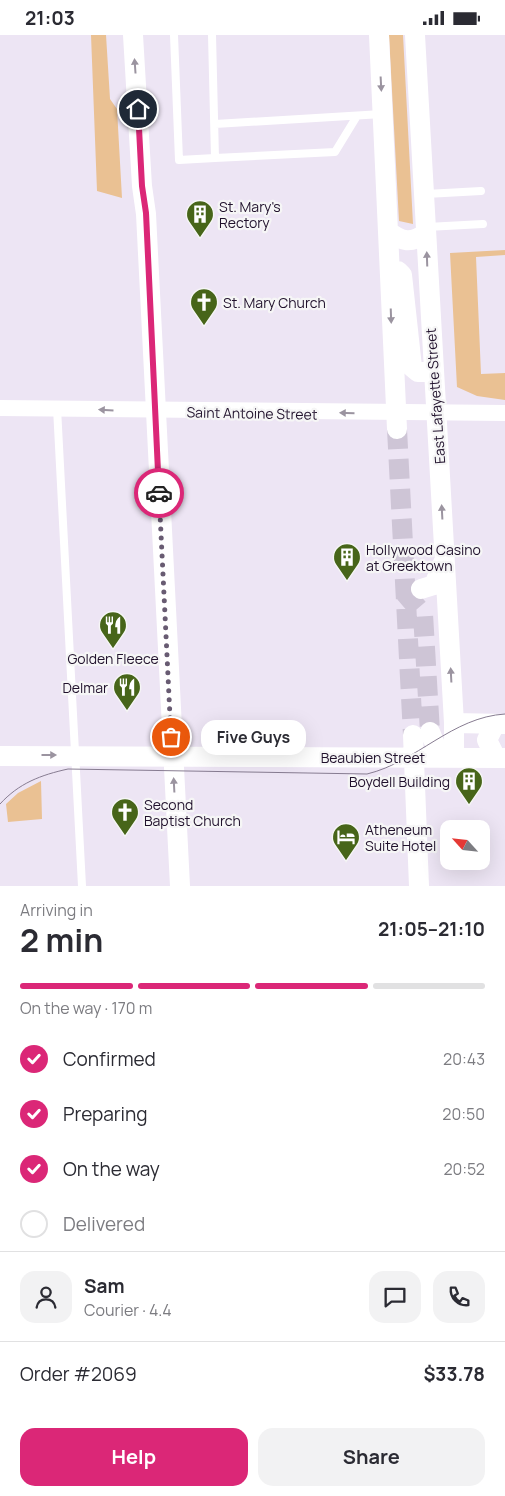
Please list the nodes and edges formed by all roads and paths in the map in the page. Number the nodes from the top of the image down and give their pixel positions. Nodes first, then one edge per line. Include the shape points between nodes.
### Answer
1 (133, 35) edge
2 (174, 35) edge
3 (212, 35) edge
4 (379, 35) edge
5 (415, 35) edge
6 (382, 114) junction
7 (357, 116) junction
8 (214, 124) junction
9 (215, 158) junction
10 (481, 191) dead end
11 (424, 194) junction
12 (483, 224) dead end
13 (426, 230) junction
14 (388, 231) junction
15 (389, 263) junction
16 (434, 372) junction
17 (0, 408) edge
18 (57, 408) junction
19 (155, 412) junction
20 (437, 412) junction
21 (505, 413) edge
22 (396, 421) junction
23 (444, 560) junction
24 (421, 589) dead end
25 (454, 723) junction
26 (500, 724) edge
27 (75, 755) junction
28 (172, 755) junction
29 (0, 756) edge
30 (414, 756) junction
31 (451, 757) junction
32 (500, 758) edge
33 (82, 886) edge
34 (180, 886) edge
35 (419, 886) edge

19 -> 1 street via 146,213
2 - 9 lane via 179,160
3 - 8 lane
4 -> 6 street
5 - 11 street, East Lafayette Street
6 - 7 lane
6 - 14 street
7 - 8 lane
7 - 9 lane via 335,152
8 - 9 lane
10 - 11 lane
11 - 13 street, East Lafayette Street
12 - 13 lane
13 - 14 street via 417,240 408,242 397,239
16 -> 13 street, East Lafayette Street
14 - 15 street
15 - 16 street via 402,275 412,367 418,372
15 -> 22 street
16 - 20 street, East Lafayette Street
17 - 18 street, Saint Antoine Street
19 -> 18 street, Saint Antoine Street
18 - 27 lane
22 -> 19 street, Saint Antoine Street
19 - 28 street
20 - 21 street, Saint Antoine Street
20 - 22 street, Saint Antoine Street
23 -> 20 street, East Lafayette Street
23 - 24 street via 434,585
25 -> 23 street, East Lafayette Street
25 - 26 street
25 - 31 street, East Lafayette Street
26 - 32 street via 489,731 486,740
27 - 28 street, Beaubien Street
29 -> 27 street, Beaubien Street
27 - 33 lane
28 - 30 street, Beaubien Street
34 -> 28 street
30 - 31 street, Beaubien Street
30 - 31 street via 421,733
30 - 35 street
31 - 32 street, Beaubien Street

